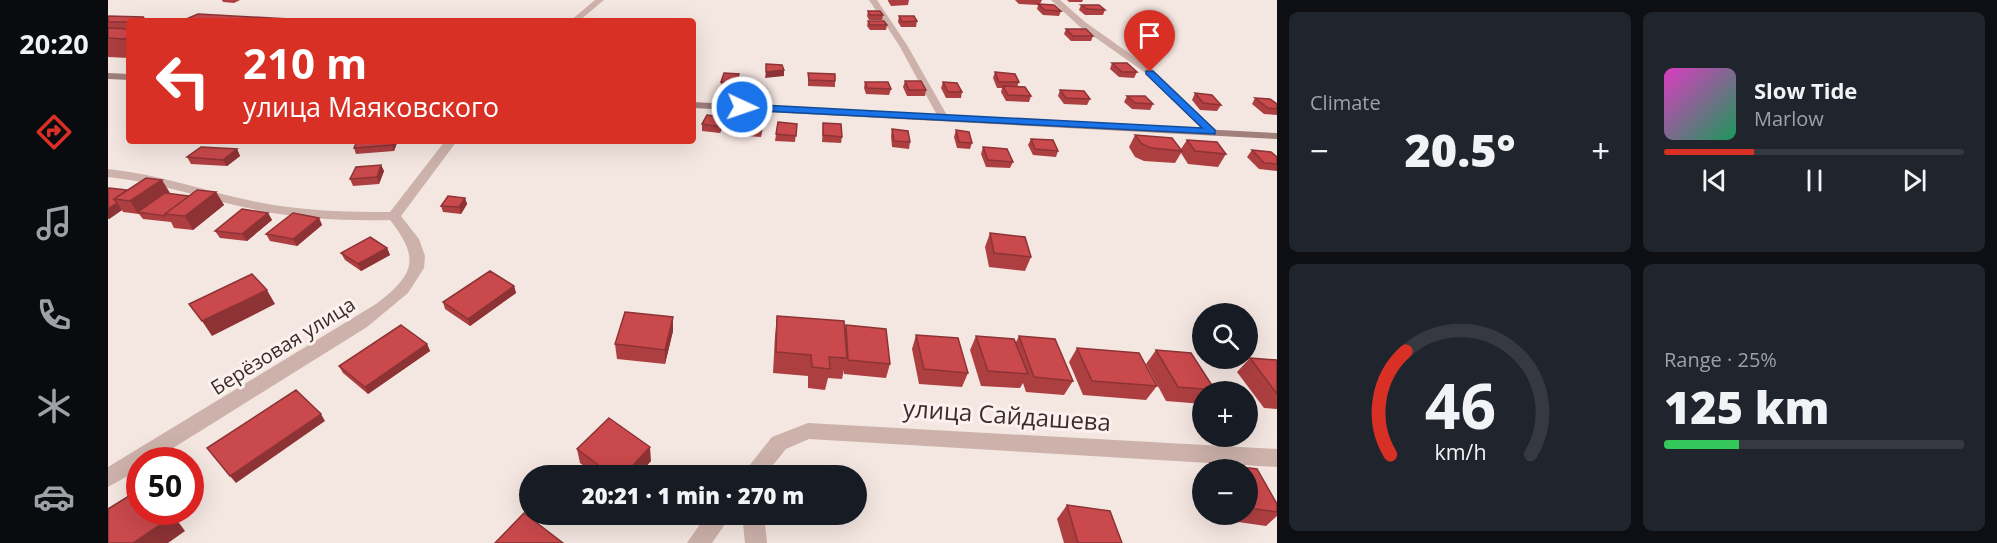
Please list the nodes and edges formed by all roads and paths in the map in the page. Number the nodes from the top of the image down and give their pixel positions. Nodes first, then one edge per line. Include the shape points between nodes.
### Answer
1 (600, 0) edge
2 (873, 0) edge
3 (1056, 0) edge
4 (578, 18) edge
5 (108, 76) edge
6 (126, 77) edge
7 (696, 105) edge
8 (943, 117) junction
9 (1212, 132) junction
10 (1277, 136) edge
11 (449, 144) edge
12 (108, 173) edge
13 (393, 216) junction
14 (1277, 458) edge
15 (760, 465) edge
16 (108, 478) edge
17 (712, 525) edge
18 (754, 525) edge
19 (699, 543) edge
20 (756, 543) edge

1 - 4 street
2 - 8 street
3 - 9 street via 1082,24 1150,72
5 - 6 main road
7 - 8 main road
8 - 9 main road
9 - 10 main road
11 - 13 street
12 - 13 street via 152,178 279,210 324,216
13 - 16 street, Берёзовая улица via 410,237 417,255 414,273 390,303
14 - 15 street, улица Сайдашева via 808,431 779,443
17 - 19 street
18 - 20 street

